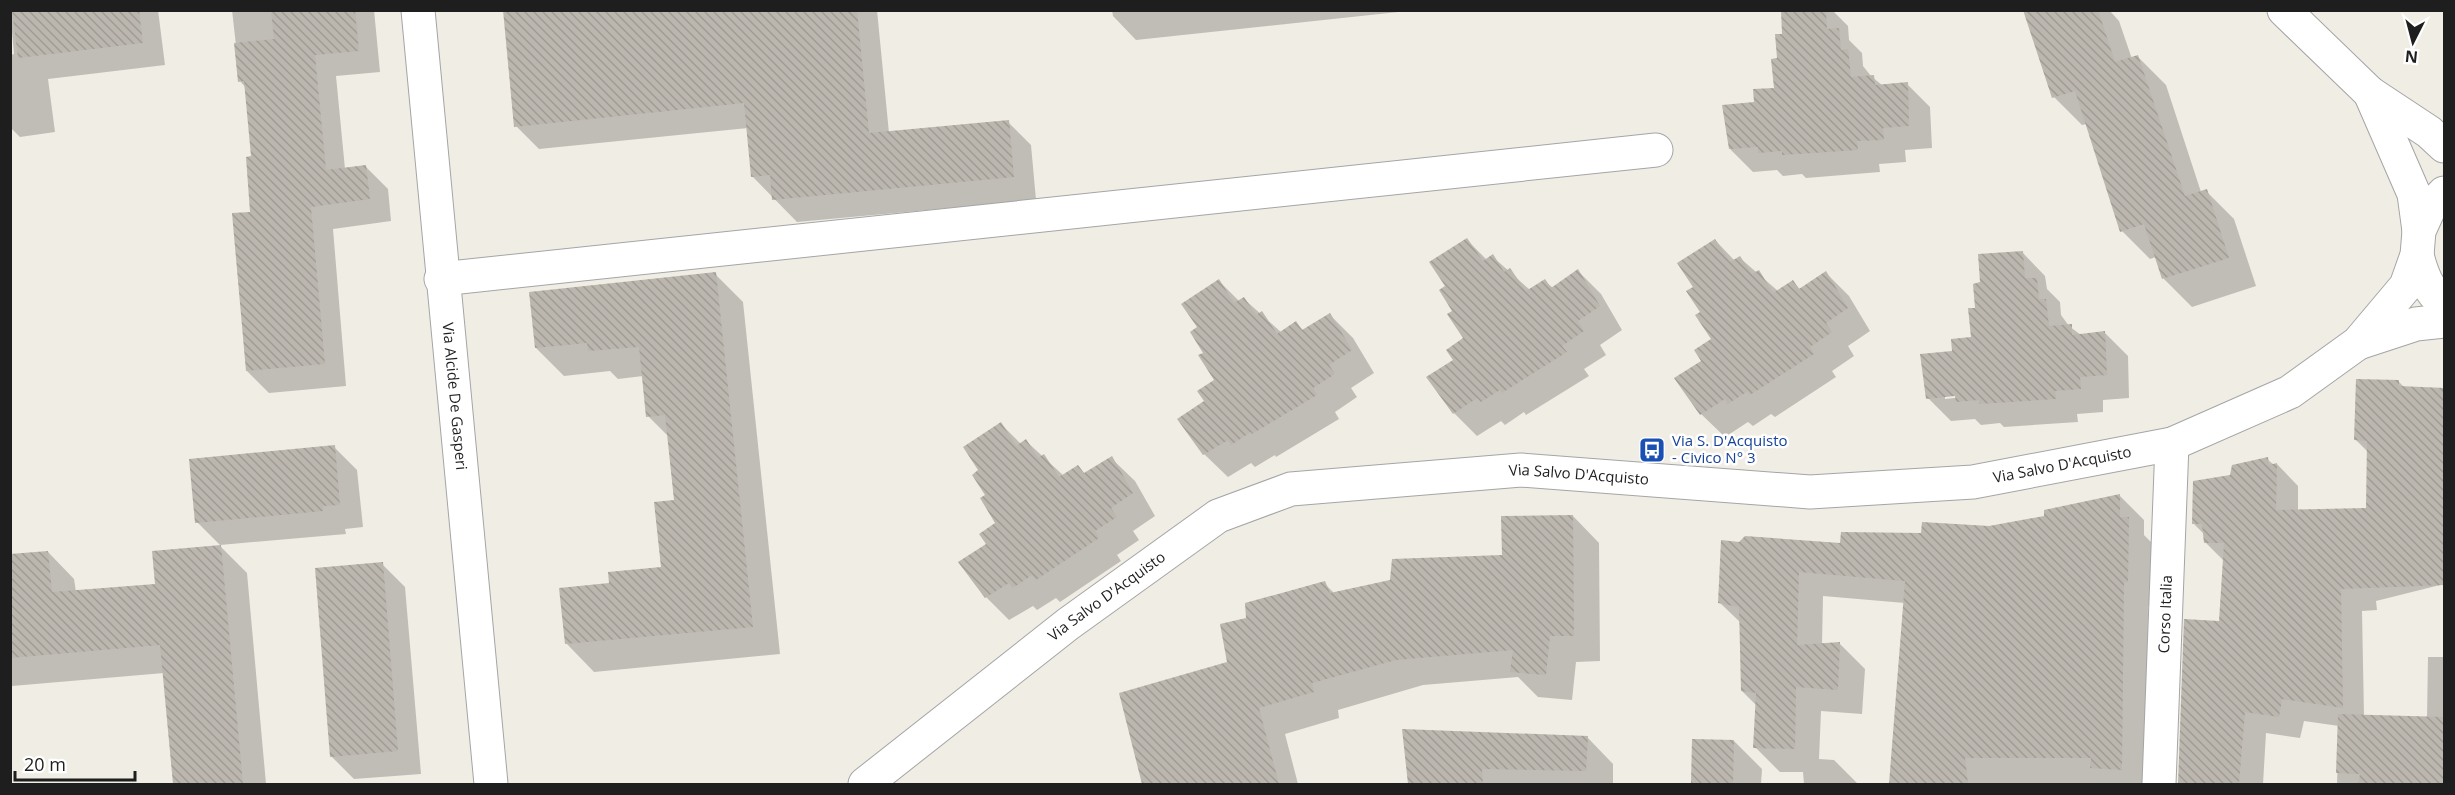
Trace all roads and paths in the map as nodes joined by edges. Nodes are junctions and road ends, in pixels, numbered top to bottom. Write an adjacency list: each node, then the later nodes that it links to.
1 (418, 10): 8 (street, Via Alcide De Gasperi)
2 (2284, 10): 3 (street)
3 (2370, 93): 4 (street); 7 (street)
4 (2445, 146)
5 (1656, 150): 8 (street)
6 (2445, 193): 7 (street)
7 (2418, 243): 9 (street); 11 (street)
8 (441, 279): 13 (street, Via Alcide De Gasperi)
9 (2445, 303)
10 (2445, 321): 11 (street)
11 (2358, 343): 12 (street, Via Salvo D'Acquisto)
12 (2172, 444): 14 (street, Via Salvo D'Acquisto); 15 (street, Corso Italia)
13 (491, 784)
14 (865, 784)
15 (2159, 784)

